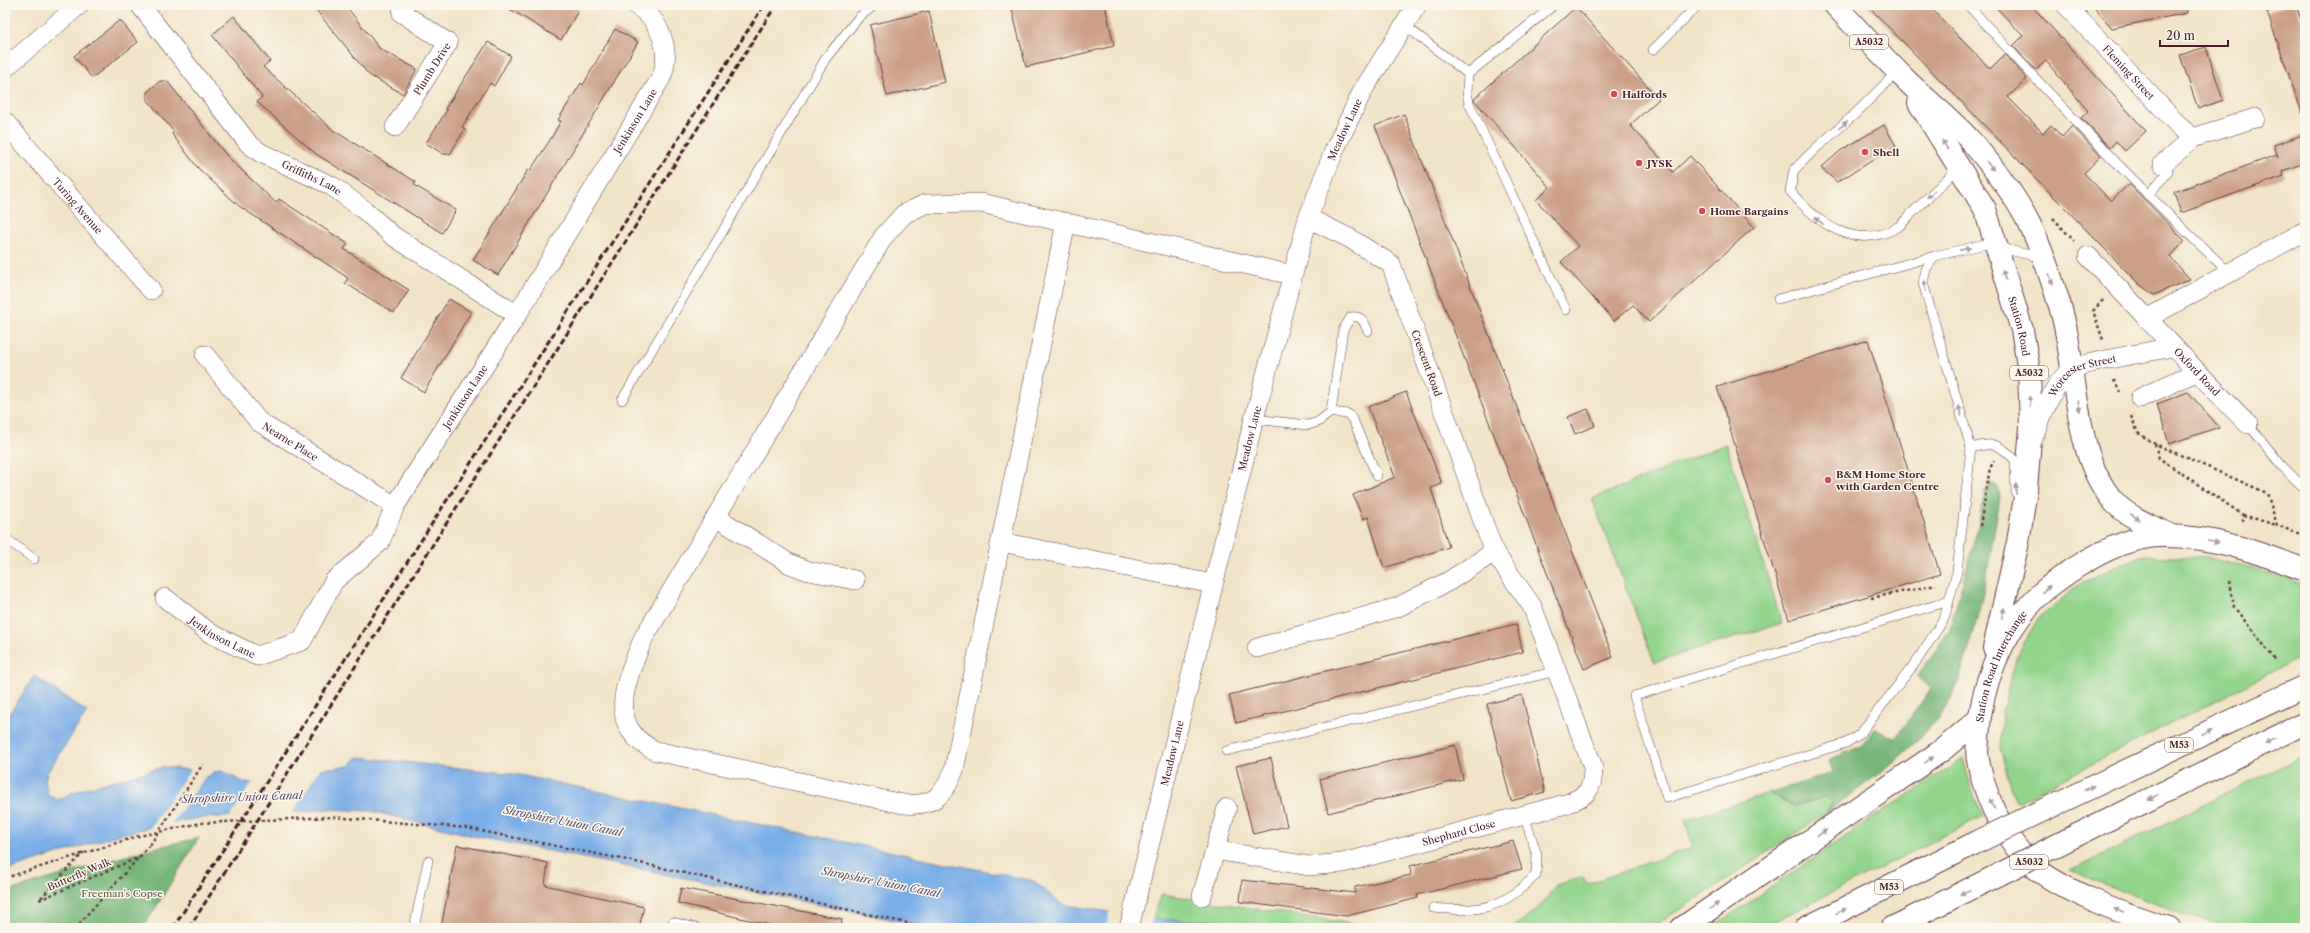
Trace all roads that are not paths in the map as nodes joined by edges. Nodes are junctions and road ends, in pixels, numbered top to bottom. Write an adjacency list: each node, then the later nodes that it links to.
1 (79, 5): 14 (street)
2 (140, 5): 36 (street, Griffiths Lane)
3 (875, 5): 44 (lane)
4 (1417, 5): 12 (street, Meadow Lane)
5 (1554, 5): 15 (lane)
6 (1698, 5): 13 (lane)
7 (1835, 5): 16 (main road, Station Road / A5032)
8 (1968, 5): 23 (lane)
9 (2066, 5): 20 (street, Fleming Street)
10 (638, 6): 36 (street, Jenkinson Lane)
11 (400, 8): 19 (street, Plumb Drive)
12 (1403, 24): 15 (lane); 24 (street, Meadow Lane)
13 (1653, 50)
14 (5, 68)
15 (1468, 74): 35 (lane)
16 (1901, 75): 22 (main road, Station Road / A5032, one-way to 16); 22 (lane, one-way to 16); 30 (main road, Station Road / A5032, one-way to 30)
17 (2255, 118): 20 (street)
18 (5, 122): 33 (street, Turing Avenue)
19 (395, 127)
20 (2193, 138): 21 (street)
21 (2163, 164): 23 (lane)
22 (1959, 167): 27 (main road, Station Road / A5032)
23 (2148, 195): 31 (lane)
24 (1308, 218): 32 (street, Meadow Lane); 58 (street, Crescent Road)
25 (1066, 222): 32 (street); 53 (street); 56 (street)
26 (2305, 231): 31 (street)
27 (1994, 242): 28 (lane, one-way to 27); 30 (lane); 49 (main road, Station Road / A5032, one-way to 27)
28 (1935, 256): 34 (lane); 48 (lane, one-way to 28)
29 (2088, 256): 37 (street)
30 (2044, 258): 41 (main road, Station Road / A5032, one-way to 41)
31 (2230, 273): 37 (street)
32 (1292, 275): 46 (street, Meadow Lane)
33 (151, 290)
34 (1778, 299)
35 (1566, 310)
36 (517, 315): 52 (street, Jenkinson Lane)
37 (2148, 318): 39 (street, Oxford Road)
38 (1368, 331): 45 (lane)
39 (2173, 347): 41 (street, Worcester Street); 42 (street, Oxford Road)
40 (205, 355): 52 (street, Nearne Place)
41 (2073, 368): 49 (street, Worcester Street); 54 (main road, Station Road / A5032, one-way to 54)
42 (2196, 372): 43 (street); 47 (street, Oxford Road)
43 (2132, 399)
44 (622, 400)
45 (1331, 412): 46 (lane); 50 (lane)
46 (1254, 419): 64 (street, Meadow Lane)
47 (2248, 424): 51 (lane)
48 (1971, 448): 57 (lane, one-way to 48); 66 (lane)
49 (2029, 449): 57 (main road, Station Road / A5032)
50 (1376, 476)
51 (2305, 489)
52 (395, 506): 65 (street, Jenkinson Lane)
53 (716, 517): 56 (street); 63 (street)
54 (2174, 536): 61 (main road, Station Road Interchange / A5032, one-way to 61); 70 (main road, Station Road Interchange / A5032, one-way to 54)
55 (5, 538): 60 (lane)
56 (1001, 542): 64 (street)
57 (2018, 542): 70 (main road, Station Road / A5032, one-way to 57)
58 (1494, 552): 67 (street); 68 (street, Crescent Road)
59 (2305, 557): 61 (main road, A5032)
60 (34, 559)
61 (2276, 559): 62 (main road, Station Road Interchange / A5032)
62 (2305, 570)
63 (855, 580)
64 (1213, 584): 83 (street, Meadow Lane)
65 (164, 598)
66 (1948, 602): 66 (lane)
67 (1257, 648)
68 (1560, 679): 73 (lane); 75 (street, Shephard Close)
69 (2305, 686): 85 (main road, M53, one-way to 69, bridge)
70 (1984, 692): 71 (main road, Station Road Interchange / A5032)
71 (1979, 719): 84 (main road, one-way to 71); 87 (main road, Station Road Interchange / A5032, one-way to 71)
72 (2305, 723): 86 (main road, one-way to 86, bridge)
73 (1226, 751)
74 (1227, 808): 76 (street)
75 (1524, 815): 76 (street, Shephard Close); 79 (lane)
76 (1215, 850): 78 (street)
77 (428, 861): 80 (lane)
78 (1202, 896)
79 (1433, 908)
80 (414, 928)
81 (672, 928): 82 (lane)
82 (697, 928)
83 (1129, 928)
84 (1682, 928)
85 (1806, 928)
86 (1892, 928)
87 (2169, 928)

